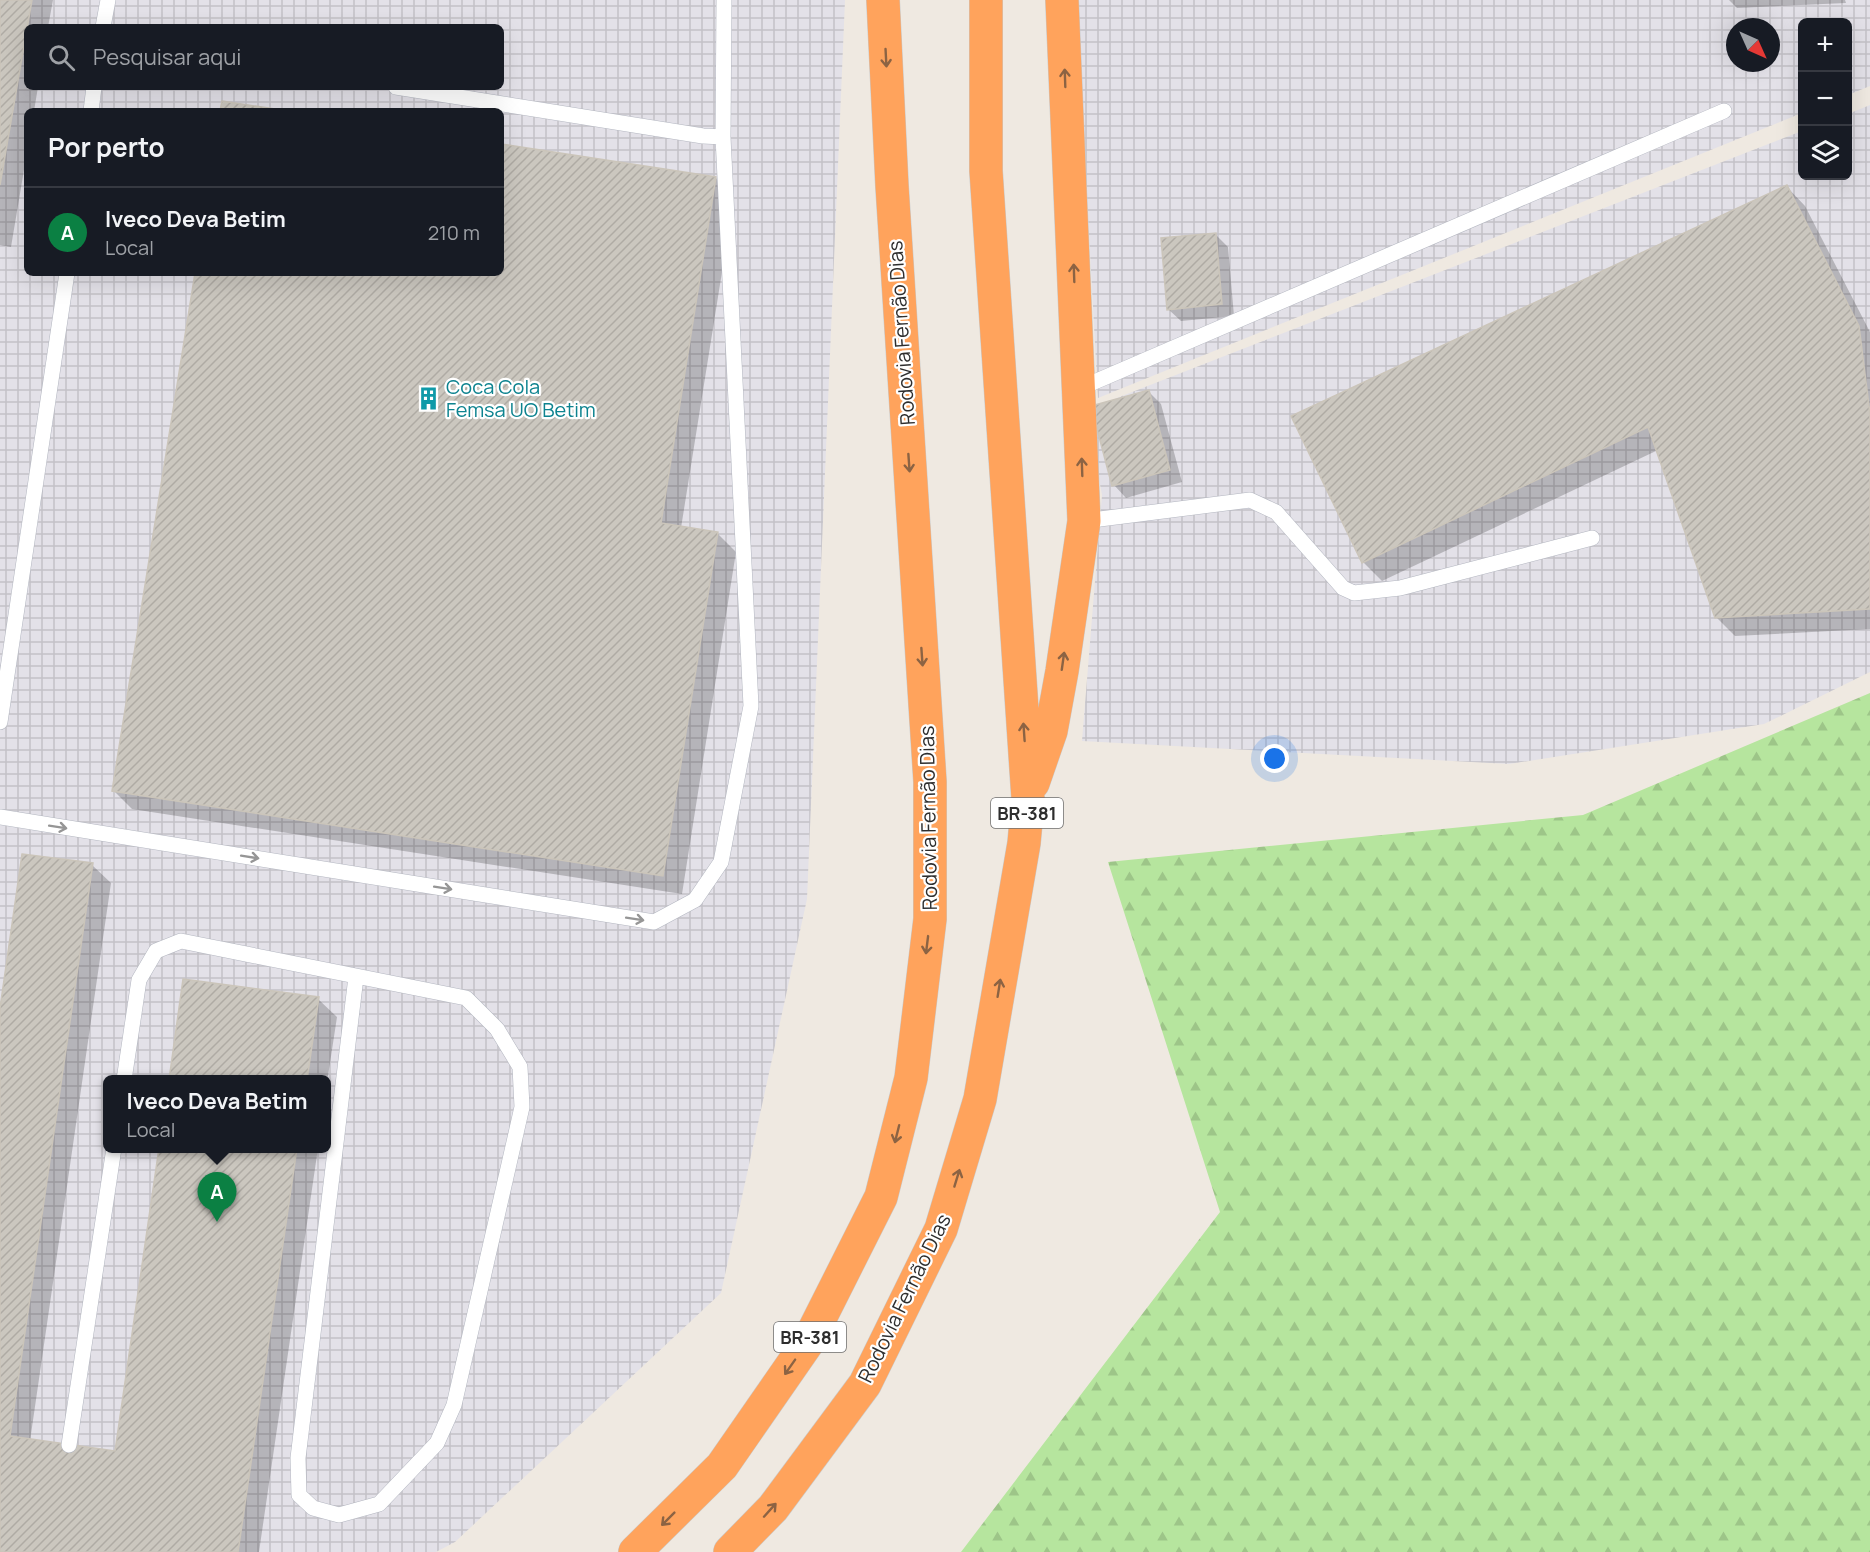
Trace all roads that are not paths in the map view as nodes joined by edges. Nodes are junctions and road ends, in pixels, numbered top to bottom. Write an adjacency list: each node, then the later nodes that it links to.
1 (108, 0): 6 (lane)
2 (724, 0): 11 (lane)
3 (883, 0): 23 (highway, Rodovia Fernão Dias / BR-381, one-way to 23)
4 (986, 0): 17 (highway, Rodovia Fernão Dias / BR-381, one-way to 4)
5 (1062, 0): 13 (highway, one-way to 5)
6 (104, 24)
7 (94, 90): 9 (lane)
8 (415, 90): 11 (lane)
9 (91, 108)
10 (1724, 111): 13 (lane)
11 (723, 137): 18 (lane, one-way to 11)
12 (67, 276): 16 (lane)
13 (1078, 389): 14 (highway, one-way to 13)
14 (1084, 521): 15 (lane); 17 (highway, one-way to 14)
15 (1593, 538)
16 (0, 722)
17 (1028, 799): 24 (highway, Rodovia Fernão Dias / BR-381, one-way to 17)
18 (0, 817)
19 (356, 977): 19 (lane); 20 (lane)
20 (125, 1075)
21 (113, 1153): 22 (lane)
22 (69, 1445)
23 (635, 1552)
24 (730, 1552)

